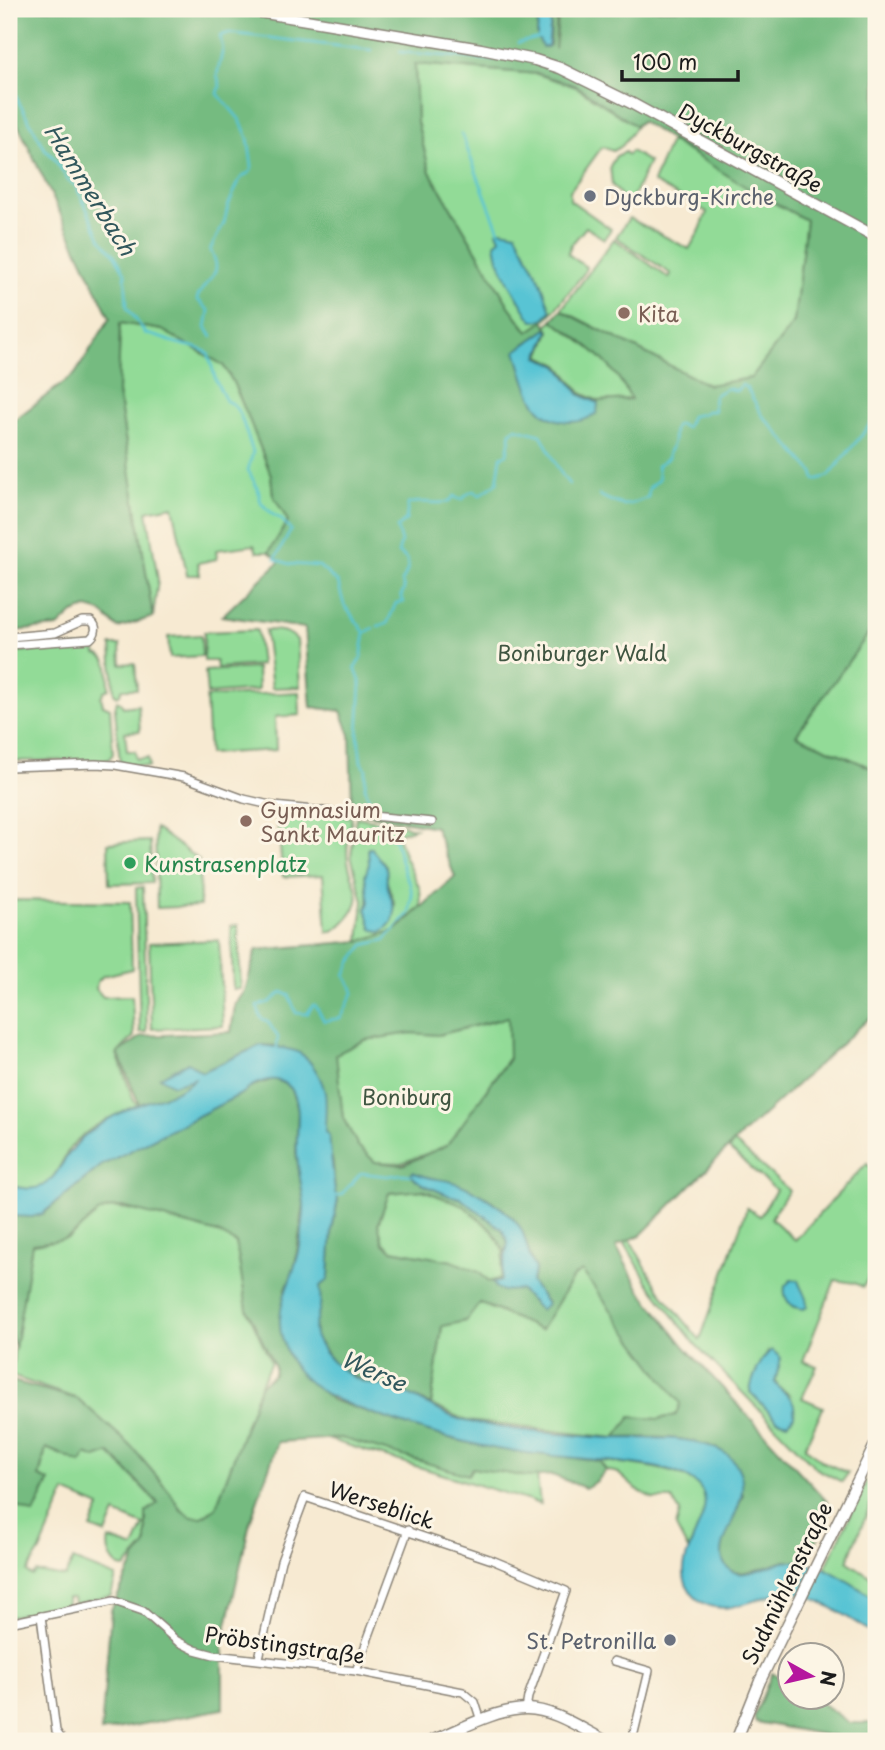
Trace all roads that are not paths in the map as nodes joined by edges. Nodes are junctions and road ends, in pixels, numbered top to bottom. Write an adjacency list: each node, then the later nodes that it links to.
1 (240, 9): 2 (street, Dyckburgstraße)
2 (876, 237)
3 (9, 637): 4 (street)
4 (9, 645)
5 (9, 767): 6 (street)
6 (432, 822)
7 (876, 1443): 20 (street, Sudmühlenstraße)
8 (408, 1531): 11 (street, Werseblick); 13 (street); 14 (street, Werseblick)
9 (40, 1616): 10 (street, Pröbstingstraße); 11 (street, Pröbstingstraße); 16 (street)
10 (9, 1623)
11 (259, 1658): 13 (street, Pröbstingstraße)
12 (614, 1661): 19 (street)
13 (356, 1671): 15 (street, Pröbstingstraße)
14 (526, 1709): 15 (street); 18 (street)
15 (481, 1721): 17 (street)
16 (62, 1740)
17 (431, 1741)
18 (606, 1741)
19 (632, 1741)
20 (736, 1741)

